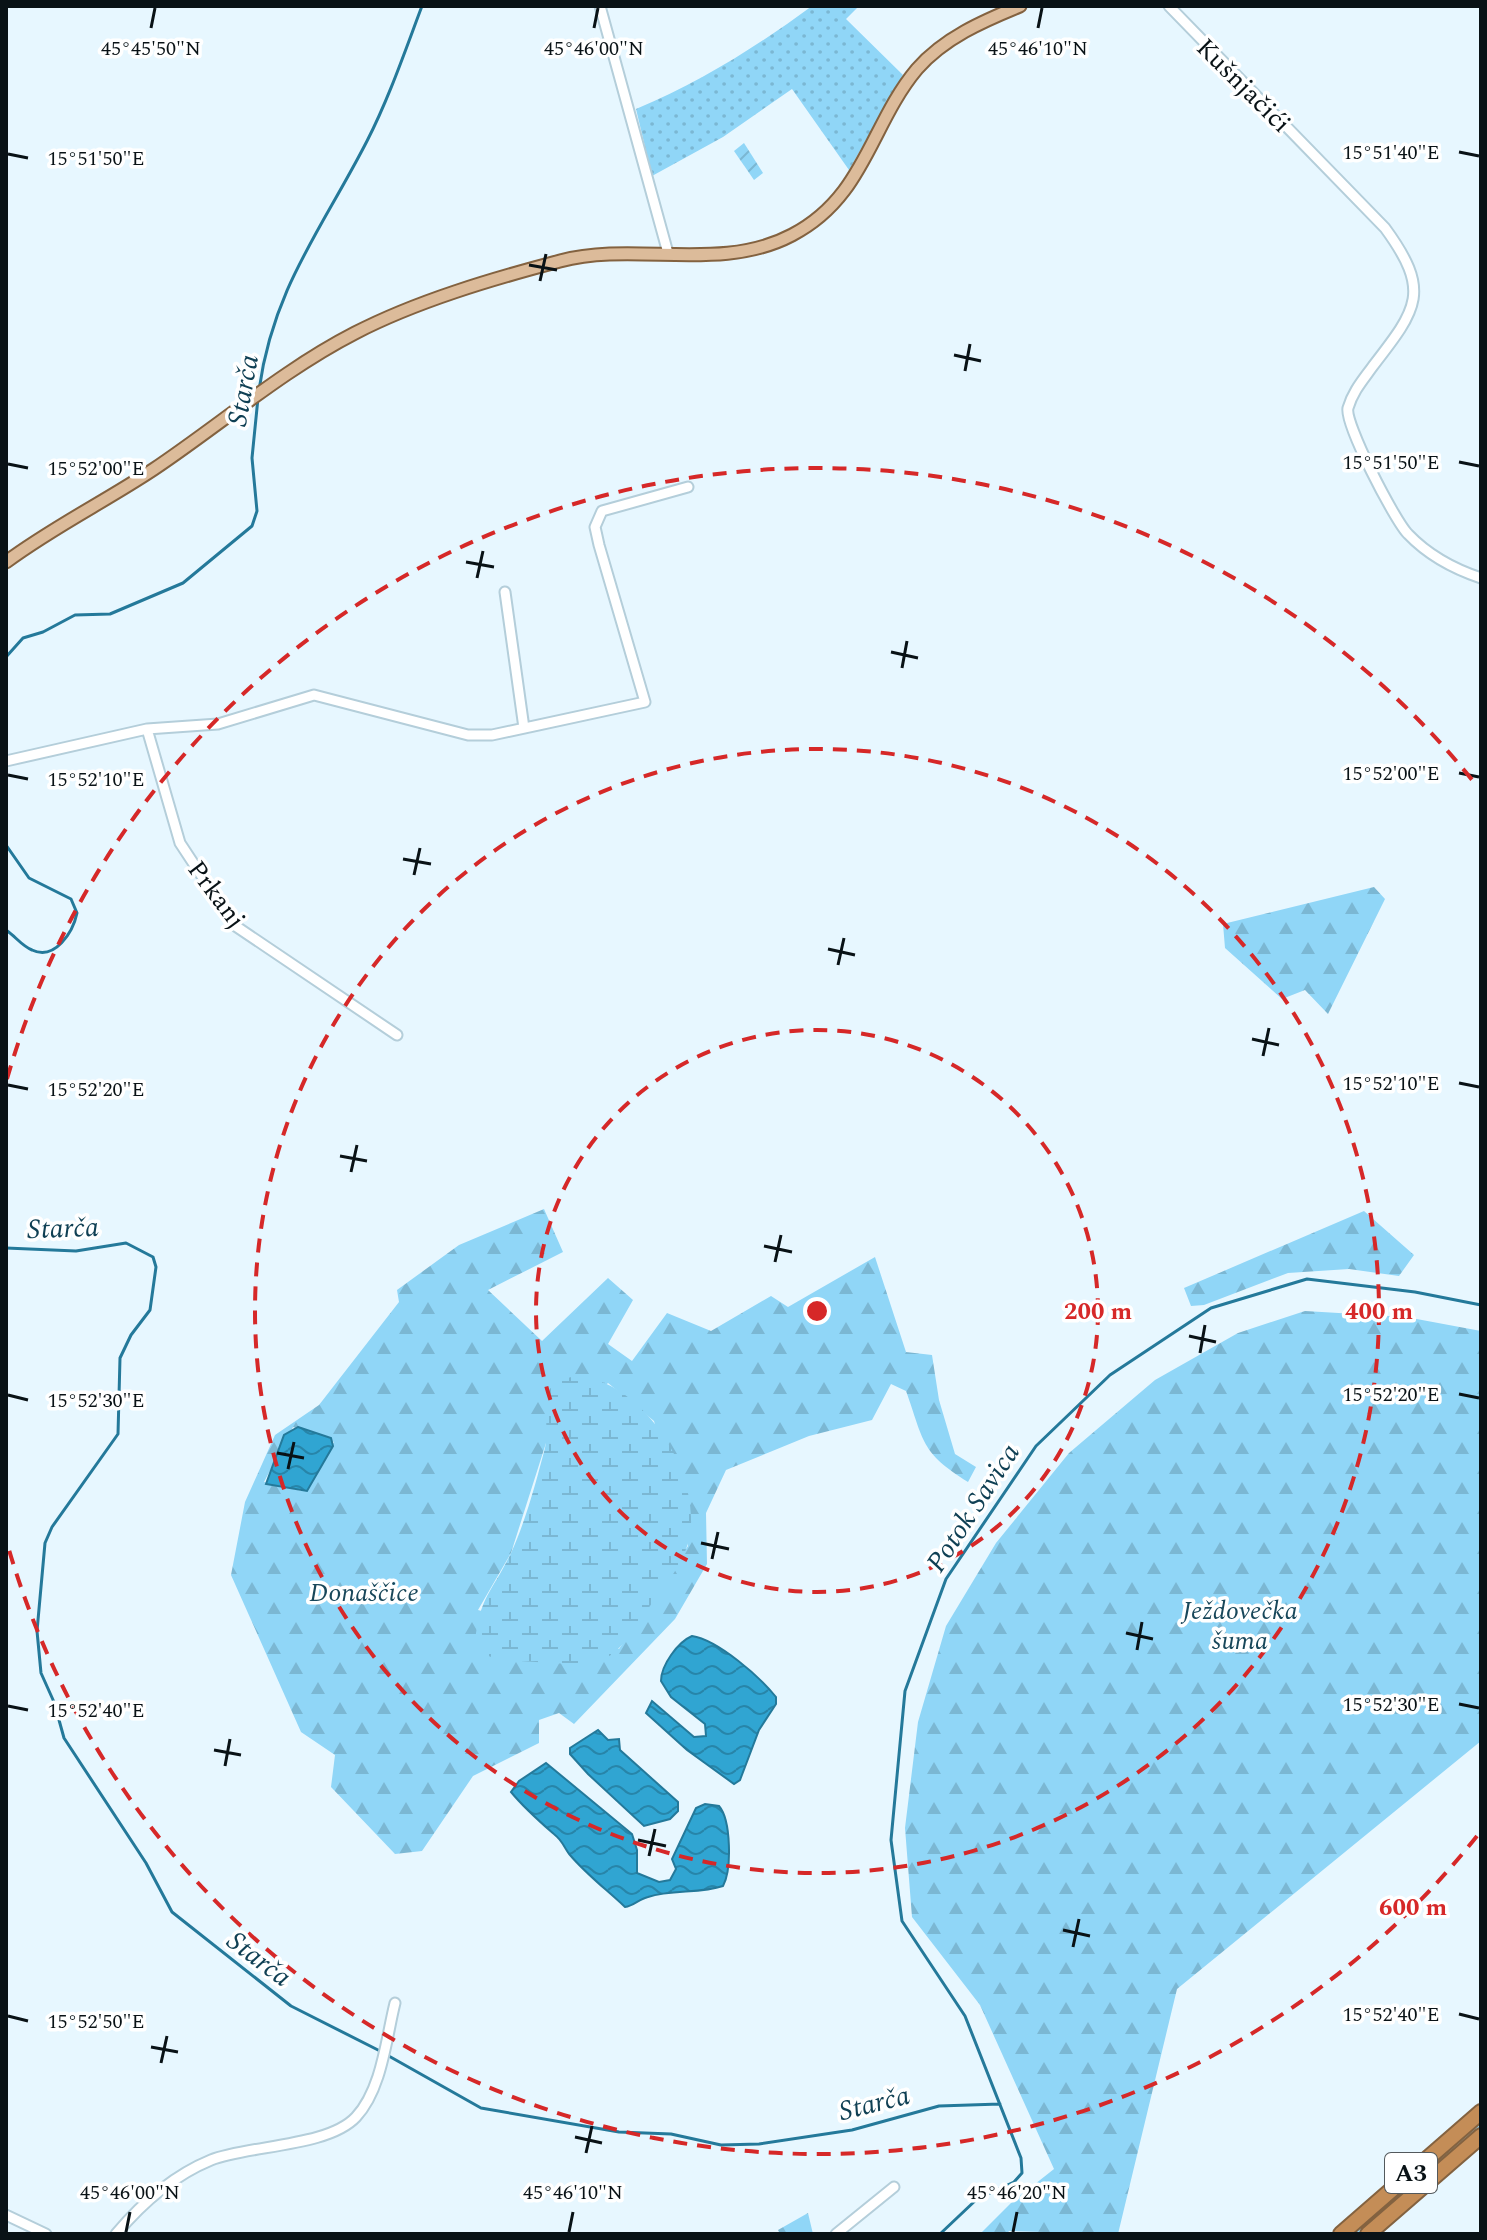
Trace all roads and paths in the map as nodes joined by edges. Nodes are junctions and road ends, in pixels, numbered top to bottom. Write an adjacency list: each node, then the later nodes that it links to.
1 (600, 6): 4 (street)
2 (1020, 6): 4 (main road)
3 (1169, 6): 7 (street, Kušnjačići)
4 (668, 253): 6 (main road)
5 (688, 487): 9 (street)
6 (6, 562)
7 (1481, 578)
8 (505, 592): 9 (street)
9 (524, 728): 10 (street)
10 (147, 729): 11 (street); 12 (street, Prkanj)
11 (6, 761)
12 (397, 1035)
13 (395, 2003): 19 (street)
14 (1481, 2112): 21 (highway, A3)
15 (1481, 2136): 22 (highway, A3)
16 (894, 2187): 20 (street)
17 (6, 2215): 18 (street)
18 (46, 2234)
19 (116, 2234)
20 (836, 2234)
21 (1341, 2234)
22 (1368, 2234)

